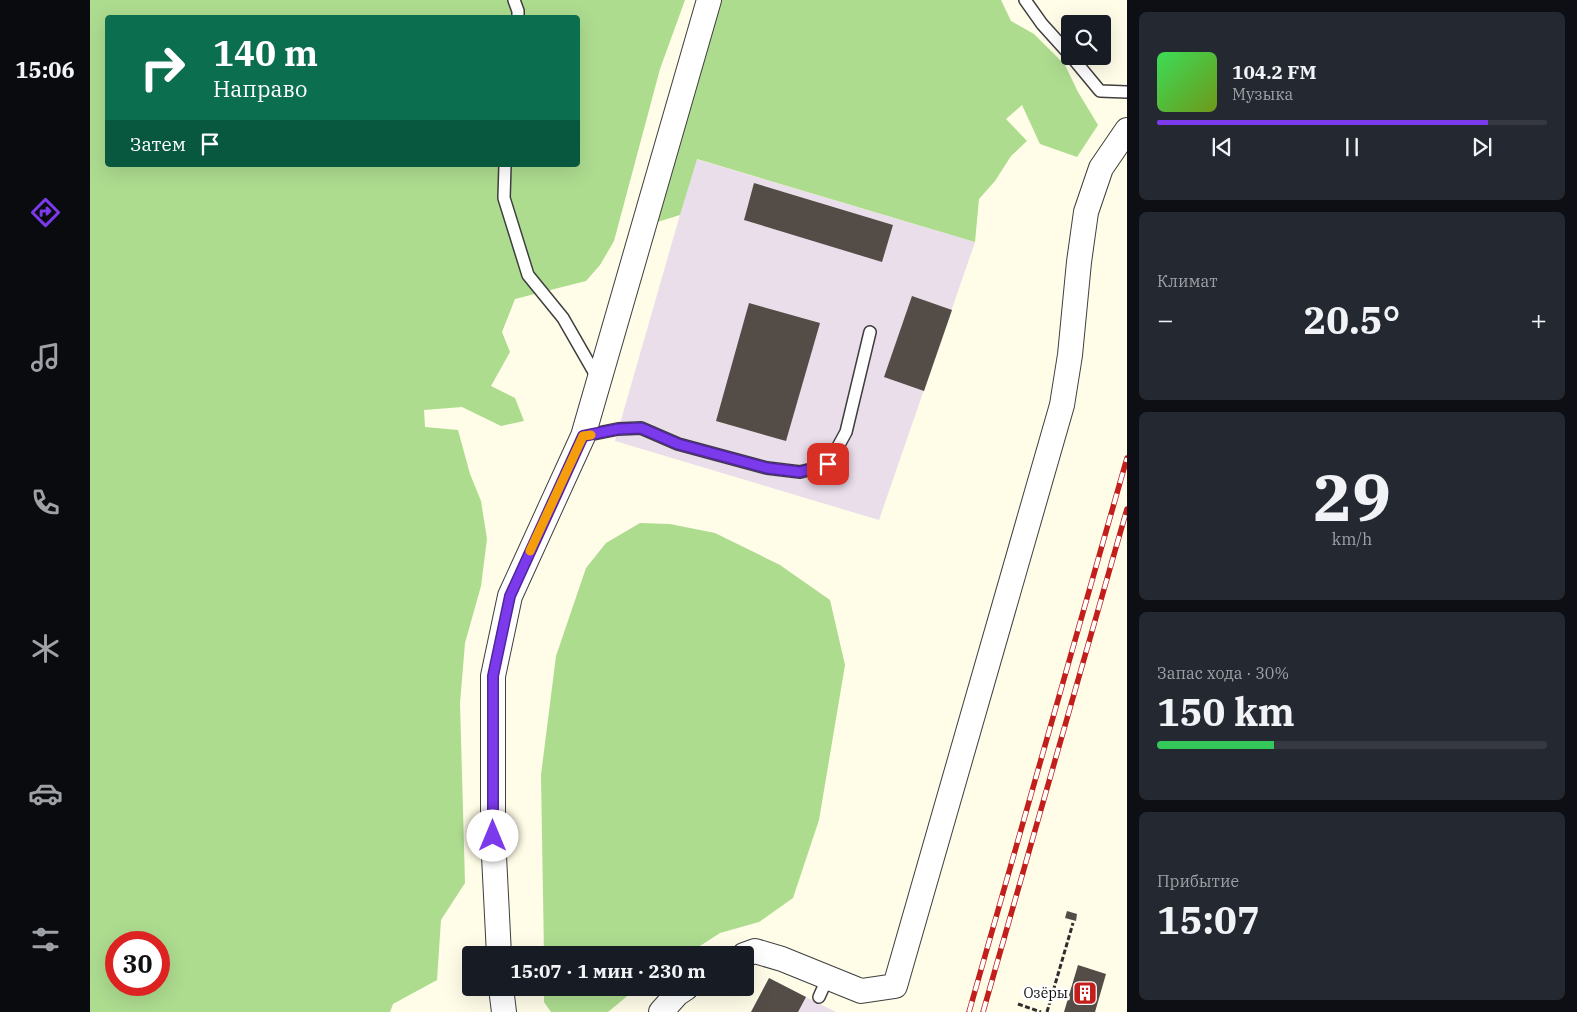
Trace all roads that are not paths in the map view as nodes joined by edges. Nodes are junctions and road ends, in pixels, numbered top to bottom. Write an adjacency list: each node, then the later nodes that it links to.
1 (514, 0): 4 (lane)
2 (709, 0): 11 (street)
3 (1026, 0): 5 (lane)
4 (518, 15)
5 (1061, 46)
6 (1078, 65): 7 (lane)
7 (1127, 92)
8 (1127, 130): 14 (street)
9 (505, 167): 11 (lane)
10 (870, 332): 12 (lane)
11 (599, 380): 12 (street)
12 (583, 436): 13 (street)
13 (499, 946)
14 (754, 951)
15 (502, 996): 17 (street)
16 (675, 996): 18 (street)
17 (504, 1012)
18 (661, 1012)

